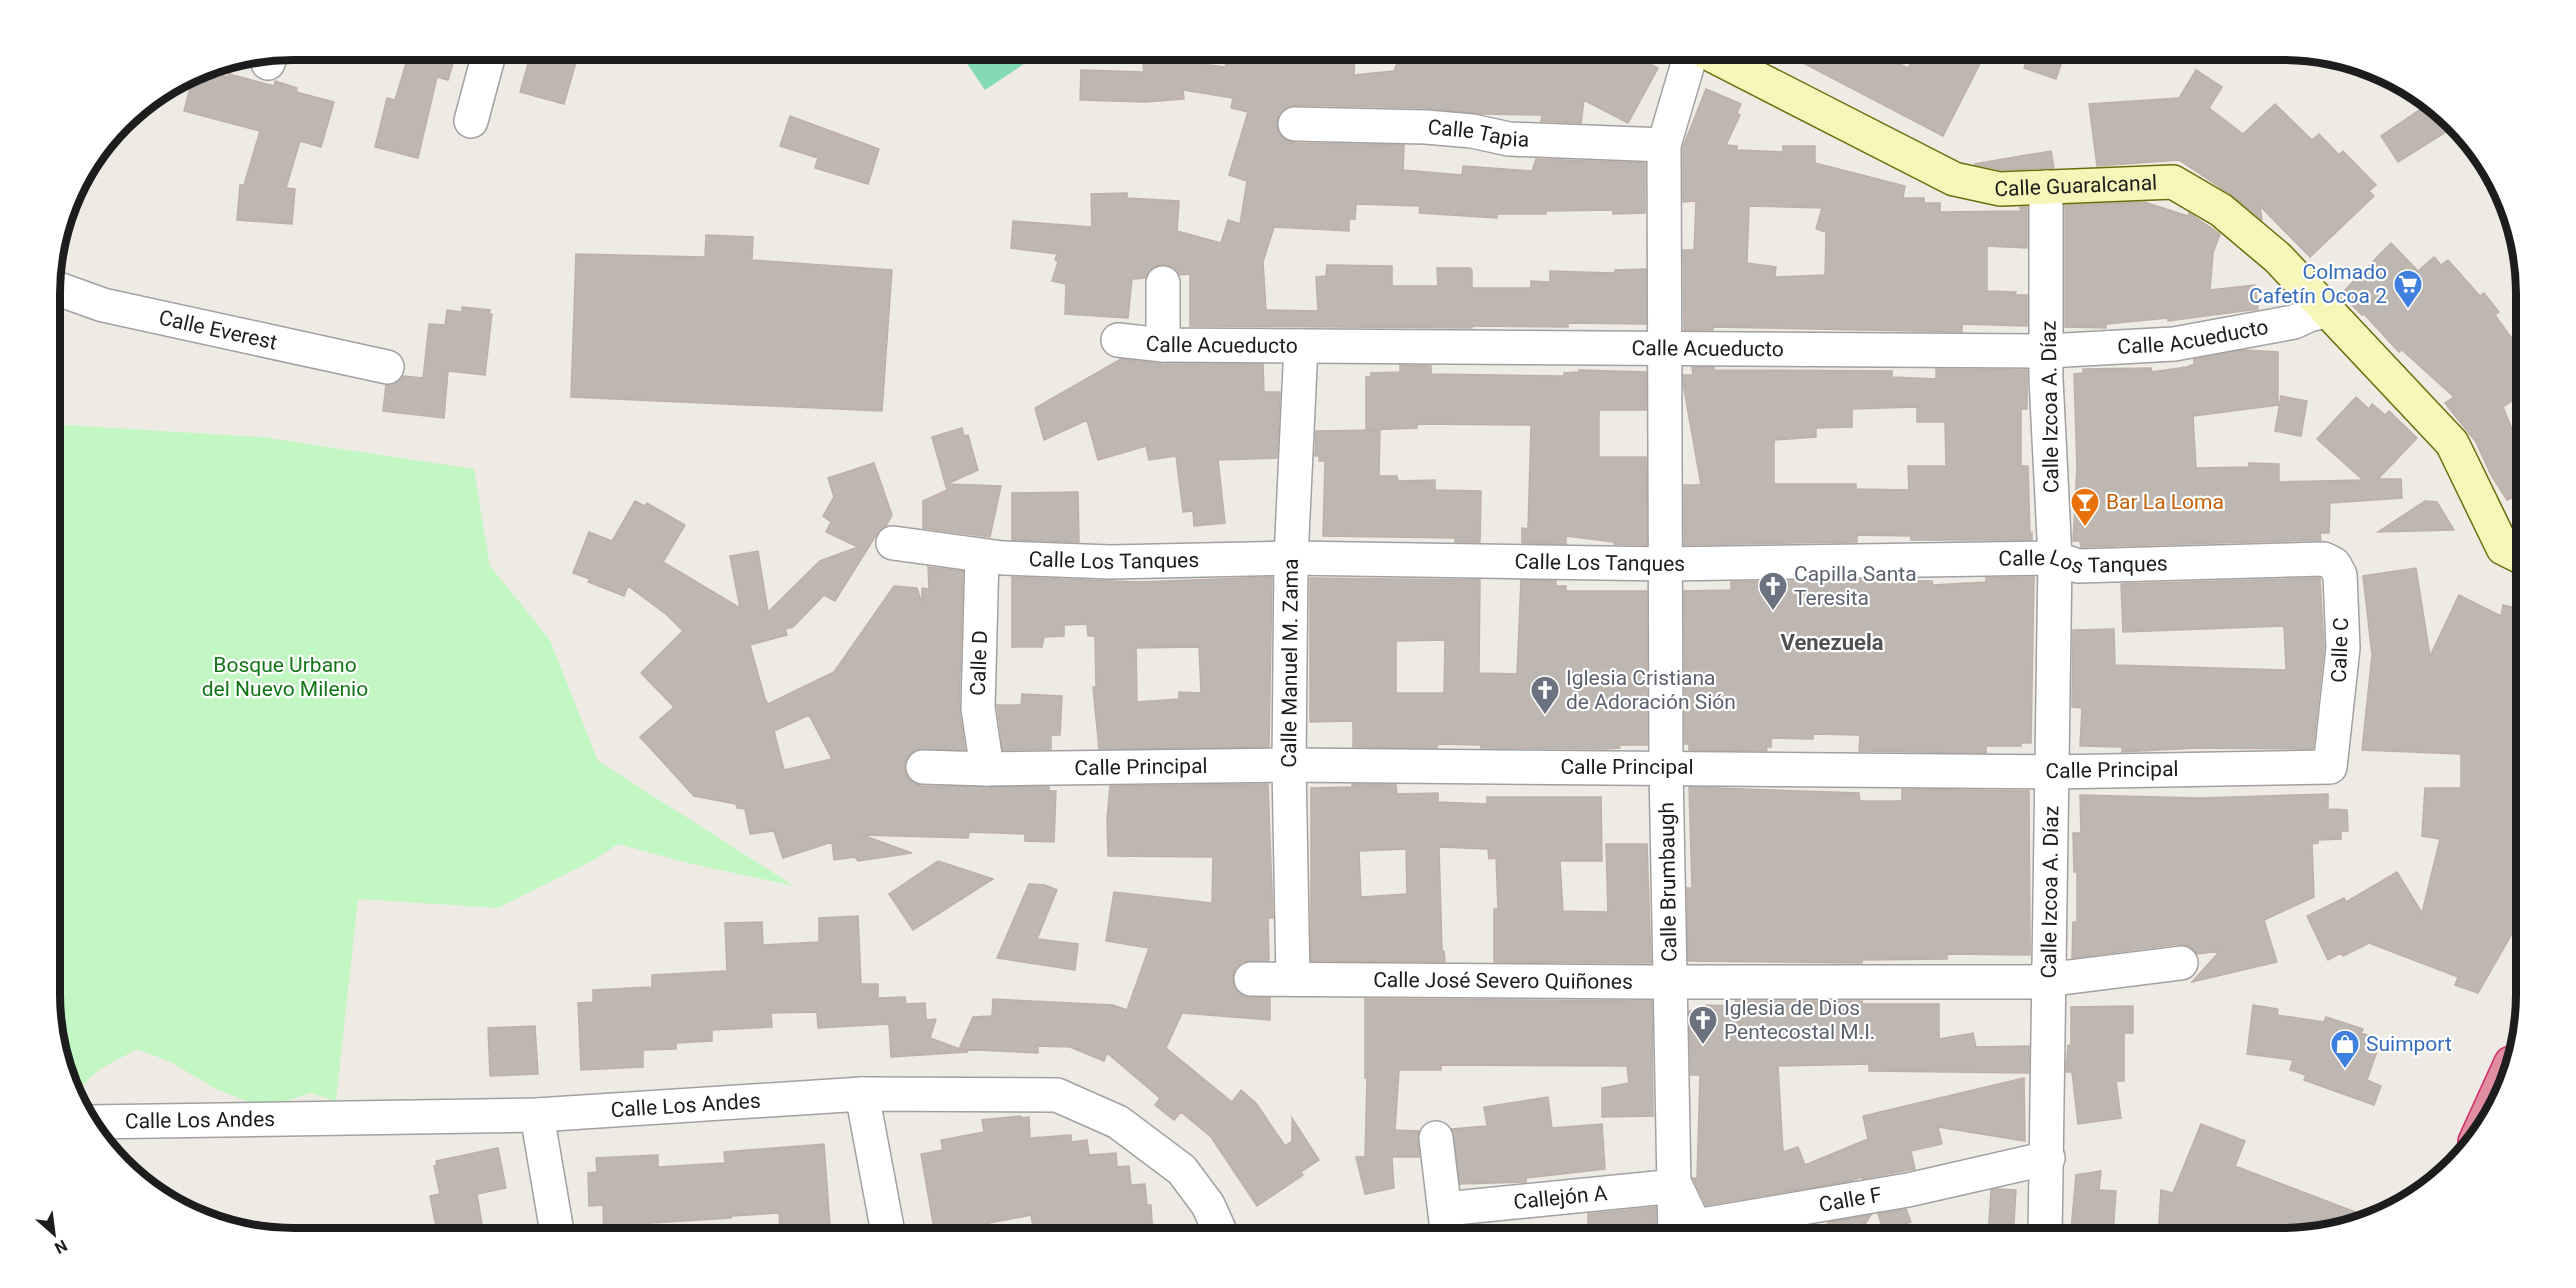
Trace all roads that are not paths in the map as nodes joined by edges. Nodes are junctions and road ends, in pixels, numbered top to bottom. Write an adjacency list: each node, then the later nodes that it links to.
1 (487, 60): 4 (street)
2 (1689, 60): 6 (street, Calle Brumbaugh)
3 (1721, 60): 7 (street, Calle Guaralcanal)
4 (471, 121)
5 (1295, 124): 6 (street, Calle Tapia)
6 (1664, 145): 14 (street, Calle Brumbaugh)
7 (2046, 187): 10 (street, Calle Guaralcanal); 15 (street, Calle Izcoa A. Díaz)
8 (1163, 283): 12 (street)
9 (60, 290): 16 (street, Calle Everest)
10 (2329, 310): 15 (street, Calle Acueducto); 18 (street, Calle Guaralcanal)
11 (1118, 340): 12 (street, Calle Acueducto)
12 (1163, 345): 13 (street, Calle Acueducto)
13 (1302, 346): 14 (street, Calle Acueducto); 20 (street, Calle Manuel M. Zama)
14 (1666, 347): 15 (street, Calle Acueducto); 23 (street, Calle Brumbaugh)
15 (2047, 351): 21 (street, Calle Izcoa A. Díaz)
16 (387, 367)
17 (893, 543): 19 (street, Calle Los Tanques)
18 (2516, 554)
19 (982, 556): 20 (street, Calle Los Tanques); 28 (street, Calle D)
20 (1291, 558): 23 (street, Calle Los Tanques); 24 (street, Calle Manuel M. Zama)
21 (2055, 558): 22 (street, Calle Los Tanques); 23 (street, Calle Los Tanques); 29 (street, Calle Izcoa A. Díaz)
22 (2304, 559): 27 (street, Calle C)
23 (1667, 564): 26 (street, Calle Brumbaugh)
24 (1289, 765): 26 (street, Calle Principal); 28 (street, Calle Principal); 32 (street, Calle Manuel M. Zama)
25 (923, 767): 28 (street, Calle Principal)
26 (1666, 767): 29 (street, Calle Principal); 34 (street, Calle Brumbaugh)
27 (2330, 767): 29 (street, Calle Principal)
28 (987, 769)
29 (2051, 772): 33 (street, Calle Izcoa A. Díaz)
30 (2181, 963): 33 (street, Calle José Severo Quiñones)
31 (1251, 979): 32 (street, Calle José Severo Quiñones)
32 (1293, 979): 34 (street, Calle José Severo Quiñones)
33 (2051, 980): 34 (street, Calle José Severo Quiñones); 39 (street, Calle Izcoa A. Díaz)
34 (1669, 982): 40 (street, Calle Brumbaugh)
35 (862, 1094): 36 (street, Calle Los Andes); 43 (street); 44 (street, Calle Los Andes)
36 (537, 1115): 37 (street, Calle Los Andes); 42 (street)
37 (98, 1122)
38 (1436, 1138): 41 (street, Callejón A)
39 (2048, 1158): 40 (street, Calle F); 46 (street, Calle Izcoa A. Díaz)
40 (1676, 1186): 41 (street, Callejón A); 45 (street, Calle Brumbaugh)
41 (1446, 1224)
42 (556, 1228)
43 (887, 1228)
44 (1218, 1228)
45 (1675, 1228)
46 (2044, 1228)

